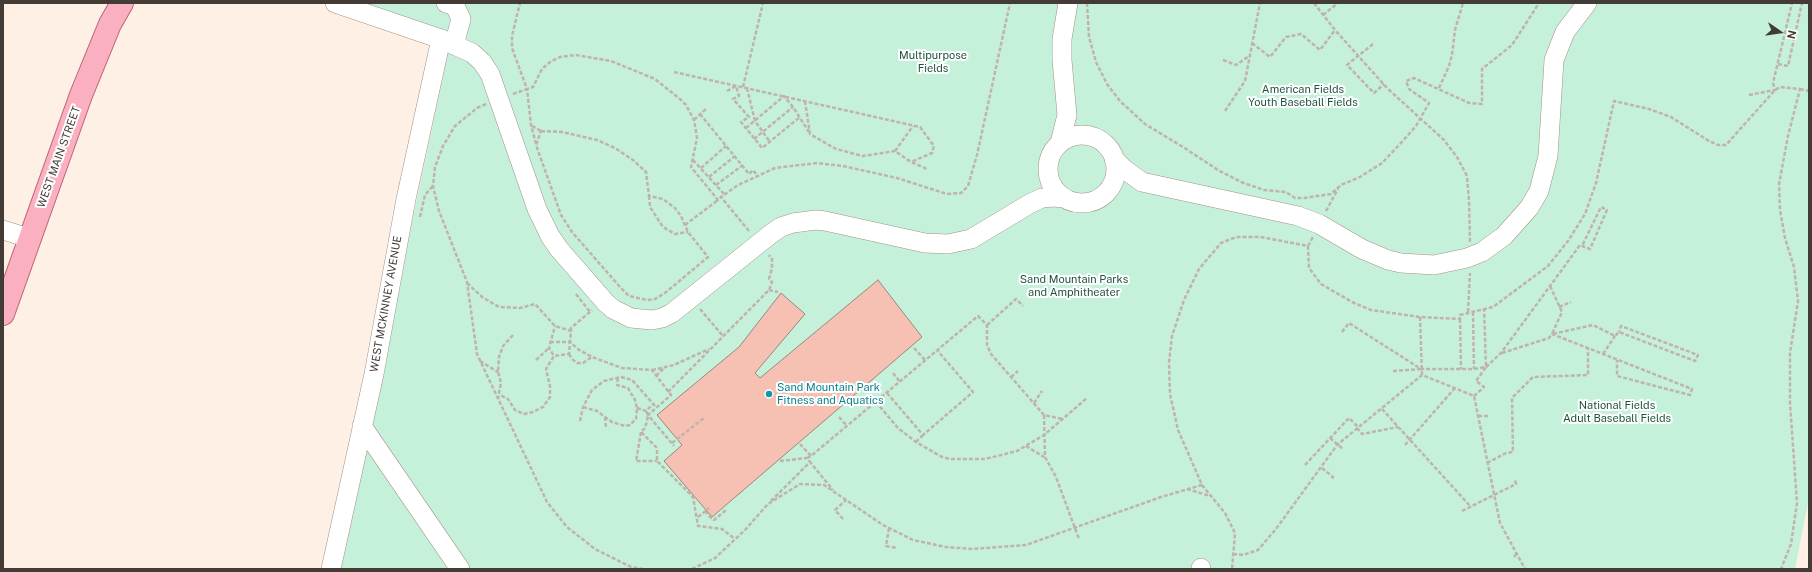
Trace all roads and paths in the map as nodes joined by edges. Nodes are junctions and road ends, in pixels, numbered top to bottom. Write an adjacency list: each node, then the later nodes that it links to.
1 (122, 3): 85 (main road, WEST MAIN STREET)
2 (335, 3): 19 (street)
3 (446, 3): 19 (street, WEST MCKINNEY AVENUE)
4 (520, 3): 32 (path)
5 (762, 3): 29 (path)
6 (1010, 3): 71 (path)
7 (1068, 3): 43 (street)
8 (1087, 3): 47 (path)
9 (1260, 3): 20 (path)
10 (1314, 3): 17 (path)
11 (1338, 3): 17 (path)
12 (1463, 3): 31 (path)
13 (1539, 3): 31 (path)
14 (1587, 3): 88 (street)
15 (1792, 3): 25 (path)
16 (1802, 3): 25 (path)
17 (1323, 15): 18 (path)
18 (1335, 30): 20 (path); 22 (path)
19 (448, 42): 39 (street); 168 (street, WEST MCKINNEY AVENUE)
20 (1252, 43): 23 (path)
21 (1373, 44): 22 (path)
22 (1358, 55): 27 (path); 27 (path)
23 (1250, 56): 24 (path); 44 (path)
24 (1223, 60)
25 (1778, 64): 34 (path)
26 (674, 72): 28 (path)
27 (1384, 84): 47 (path)
28 (736, 86): 29 (path); 35 (path); 52 (path)
29 (743, 87): 30 (path)
30 (747, 88): 38 (path); 49 (path)
31 (1439, 88): 47 (path)
32 (527, 89): 39 (path); 48 (path); 50 (path)
33 (1800, 89): 34 (path); 36 (path); 223 (path)
34 (1775, 90): 37 (path); 97 (path)
35 (727, 91)
36 (1809, 91)
37 (1749, 95)
38 (784, 96): 40 (path); 41 (path); 49 (path)
39 (499, 99): 86 (street); 89 (path)
40 (804, 101): 51 (path); 55 (path)
41 (793, 107): 46 (path); 54 (path)
42 (707, 108): 45 (path)
43 (1067, 108): 56 (street); 59 (street)
44 (1225, 111)
45 (700, 114): 48 (path); 61 (path)
46 (800, 117): 55 (path); 58 (path)
47 (1420, 117): 88 (path)
48 (694, 120): 65 (path)
49 (755, 121): 52 (path); 54 (path)
50 (532, 125): 53 (path); 60 (path)
51 (914, 126): 62 (path); 66 (path)
52 (746, 128): 57 (path)
53 (541, 131): 60 (path); 77 (path)
54 (762, 132): 57 (path); 58 (path)
55 (810, 134): 62 (path)
56 (1088, 135): 59 (street); 64 (street)
57 (754, 139): 58 (path)
58 (770, 142)
59 (1060, 143): 70 (street)
60 (536, 145): 84 (path)
61 (726, 146): 63 (path); 68 (path)
62 (895, 151): 66 (path)
63 (735, 156): 67 (path); 72 (path)
64 (1114, 159): 73 (street); 75 (street)
65 (693, 160): 68 (path); 80 (path)
66 (911, 162): 69 (path)
67 (743, 165): 71 (path); 74 (path)
68 (701, 168): 72 (path)
69 (927, 169)
70 (1048, 173): 79 (street); 81 (street)
71 (757, 175): 76 (path)
72 (709, 177): 74 (path)
73 (1142, 182): 75 (street); 88 (street)
74 (716, 185): 76 (path)
75 (1108, 191): 79 (street)
76 (725, 195): 78 (path)
77 (649, 196): 82 (path); 84 (path)
78 (721, 198): 80 (path); 86 (path)
79 (1064, 198): 81 (street)
80 (718, 200): 82 (path)
81 (1031, 203): 86 (street)
82 (685, 224): 84 (path)
83 (3, 230): 85 (street)
84 (688, 232)
85 (29, 238): 101 (main road, WEST MAIN STREET)
86 (759, 243): 91 (path)
87 (1582, 246): 87 (path); 90 (path)
88 (1470, 257): 99 (path)
89 (467, 282): 105 (path); 123 (path)
90 (1550, 286): 96 (path); 118 (path)
91 (769, 290): 92 (path); 113 (path)
92 (778, 292)
93 (575, 294): 98 (path)
94 (1572, 302): 96 (path)
95 (1023, 306): 104 (path)
96 (1559, 307): 108 (path)
97 (1484, 308): 100 (path); 128 (path)
98 (590, 312)
99 (1468, 312): 100 (path); 103 (path)
100 (1473, 312): 131 (path)
101 (3, 314)
102 (1420, 317): 103 (path); 129 (path); 195 (path)
103 (1460, 319): 130 (path)
104 (987, 325): 117 (path); 140 (path)
105 (556, 326): 111 (path); 112 (path)
106 (1342, 332): 129 (path)
107 (1619, 332): 107 (path); 110 (path)
108 (1552, 334): 110 (path); 116 (path); 118 (path)
109 (513, 335): 135 (path)
110 (1615, 336): 120 (path)
111 (550, 342): 112 (path); 114 (path)
112 (570, 342): 119 (path); 122 (path)
113 (714, 345): 127 (path); 143 (path)
114 (549, 348): 121 (path); 124 (path)
115 (914, 348): 125 (path)
116 (1588, 348): 120 (path); 190 (path)
117 (937, 350): 125 (path); 174 (path)
118 (1501, 353): 128 (path)
119 (569, 354): 121 (path); 122 (path)
120 (1603, 354): 126 (path)
121 (554, 356): 149 (path)
122 (592, 357): 132 (path)
123 (480, 360): 135 (path); 149 (path)
124 (536, 360)
125 (925, 360): 141 (path)
126 (1617, 360): 126 (path)
127 (665, 367): 132 (path); 138 (path)
128 (1486, 367): 131 (path); 148 (path)
129 (1421, 369): 130 (path); 134 (path); 137 (path)
130 (1461, 369): 131 (path)
131 (1474, 369)
132 (652, 370): 138 (path)
133 (1018, 371): 140 (path)
134 (1393, 371)
135 (498, 372): 149 (path)
136 (894, 373): 141 (path)
137 (1422, 375): 142 (path); 157 (path)
138 (656, 376): 145 (path)
139 (618, 377): 153 (path); 154 (path); 156 (path)
140 (1011, 377): 152 (path)
141 (900, 382): 147 (path)
142 (1455, 388): 148 (path); 177 (path)
143 (672, 389): 145 (path); 146 (path)
144 (1042, 391): 152 (path)
145 (668, 392): 155 (path)
146 (675, 392)
147 (887, 393): 151 (path); 174 (path)
148 (1474, 396): 161 (path)
149 (498, 398): 219 (path)
150 (1087, 398): 166 (path)
151 (876, 402): 169 (path); 178 (path)
152 (1034, 403): 160 (path)
153 (653, 404): 155 (path); 158 (path)
154 (583, 407): 163 (path); 167 (path)
155 (656, 407): 159 (path)
156 (637, 408): 158 (path); 163 (path)
157 (1382, 409): 170 (path); 171 (path)
158 (646, 411): 159 (path)
159 (648, 415): 165 (path); 173 (path)
160 (1044, 415): 166 (path); 175 (path)
161 (1478, 416): 162 (path); 190 (path)
162 (1489, 416)
163 (605, 417): 172 (path)
164 (839, 417): 169 (path)
165 (704, 418)
166 (1062, 419): 175 (path)
167 (580, 421)
168 (362, 426): 217 (street, WEST MCKINNEY AVENUE); 218 (street)
169 (847, 426): 184 (path)
170 (1357, 427): 171 (path); 176 (path); 180 (path)
171 (1398, 427): 177 (path)
172 (606, 428)
173 (641, 432): 187 (path); 187 (path)
174 (923, 435): 178 (path)
175 (1044, 435): 182 (path); 185 (path)
176 (1330, 438): 180 (path); 191 (path)
177 (1410, 440): 181 (path); 202 (path)
178 (916, 442): 182 (path)
179 (800, 444): 184 (path)
180 (1337, 445): 183 (path); 192 (path)
181 (1406, 445)
182 (1026, 446): 185 (path)
183 (1343, 449)
184 (811, 456): 186 (path)
185 (1045, 457): 210 (path)
186 (807, 458): 188 (path); 189 (path)
187 (657, 461): 207 (path)
188 (780, 461)
189 (810, 462): 197 (path); 201 (path)
190 (1487, 463): 199 (path)
191 (1305, 465)
192 (1322, 468): 193 (path); 215 (path)
193 (1331, 480)
194 (1515, 480): 199 (path)
195 (1202, 485): 196 (path); 198 (path)
196 (1186, 489): 198 (path); 210 (path)
197 (835, 493): 200 (path); 201 (path)
198 (1210, 496): 215 (path)
199 (1494, 496): 202 (path); 214 (path)
200 (846, 500): 208 (path); 209 (path)
201 (768, 504): 211 (path)
202 (1471, 507): 206 (path)
203 (709, 508): 205 (path)
204 (726, 510): 205 (path)
205 (705, 511): 207 (path)
206 (1462, 511)
207 (698, 517): 211 (path)
208 (843, 519)
209 (889, 528): 210 (path); 213 (path)
210 (1074, 528): 212 (path)
211 (735, 539): 220 (path)
212 (1079, 539)
213 (897, 548)
214 (1517, 553): 216 (path); 222 (path)
215 (1233, 554): 221 (path)
216 (1514, 557)
217 (331, 569)
218 (460, 569)
219 (643, 569)
220 (692, 569)
221 (1232, 569)
222 (1525, 569)
223 (1782, 569)

